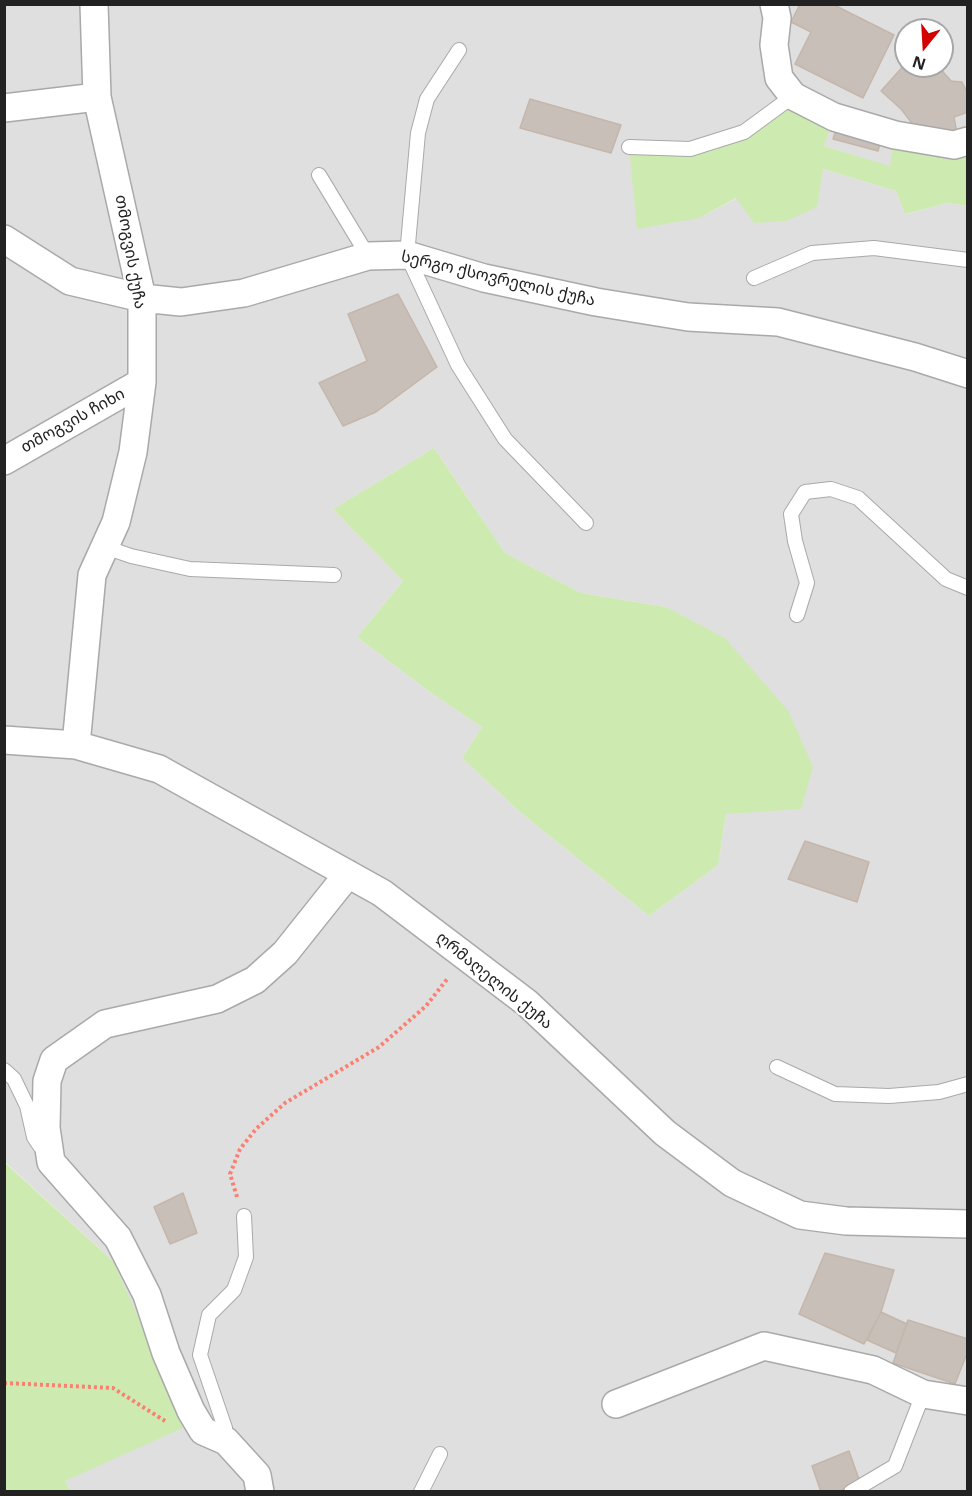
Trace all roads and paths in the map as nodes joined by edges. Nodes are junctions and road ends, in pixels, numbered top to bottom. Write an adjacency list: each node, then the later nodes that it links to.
1 (94, 4): 5 (street, თმოგვის ქუჩა)
2 (774, 4): 4 (street)
3 (459, 50): 11 (lane)
4 (793, 96): 7 (street); 8 (lane)
5 (97, 97): 6 (street); 15 (street, თმოგვის ქუჩა)
6 (4, 108)
7 (968, 141)
8 (629, 147)
9 (319, 175): 12 (lane)
10 (4, 239): 15 (street, სერგო ქსოვრელის ქუჩა)
11 (407, 255): 12 (street, სერგო ქსოვრელის ქუჩა); 16 (street, სერგო ქსოვრელის ქუჩა); 19 (lane)
12 (368, 256): 15 (street, სერგო ქსოვრელის ქუჩა)
13 (968, 260): 14 (lane)
14 (754, 278)
15 (141, 298): 17 (street, თმოგვის ქუჩა)
16 (968, 374)
17 (142, 382): 18 (street, თმოგვის ჩიხი); 20 (street, თმოგვის ქუჩა)
18 (4, 461)
19 (586, 523)
20 (105, 547): 21 (lane); 25 (street, თმოგვის ქუჩა)
21 (334, 575)
22 (968, 588): 23 (lane)
23 (797, 615)
24 (4, 740): 25 (street, ღრმაღელის ქუჩა)
25 (76, 745): 26 (street, ღრმაღელის ქუჩა)
26 (348, 874): 27 (street, ღრმაღელის ქუჩა); 31 (street)
27 (465, 956): 32 (path); 33 (street, ღრმაღელის ქუჩა)
28 (777, 1067): 30 (lane)
29 (4, 1070): 31 (lane)
30 (968, 1084)
31 (51, 1162): 39 (street)
32 (244, 1216): 39 (lane)
33 (968, 1224)
34 (4, 1383): 38 (path)
35 (923, 1394): 36 (street); 37 (street); 43 (lane)
36 (968, 1401)
37 (616, 1404)
38 (171, 1426)
39 (226, 1441): 41 (street)
40 (440, 1454): 42 (lane)
41 (260, 1491)
42 (421, 1491)
43 (851, 1491)

